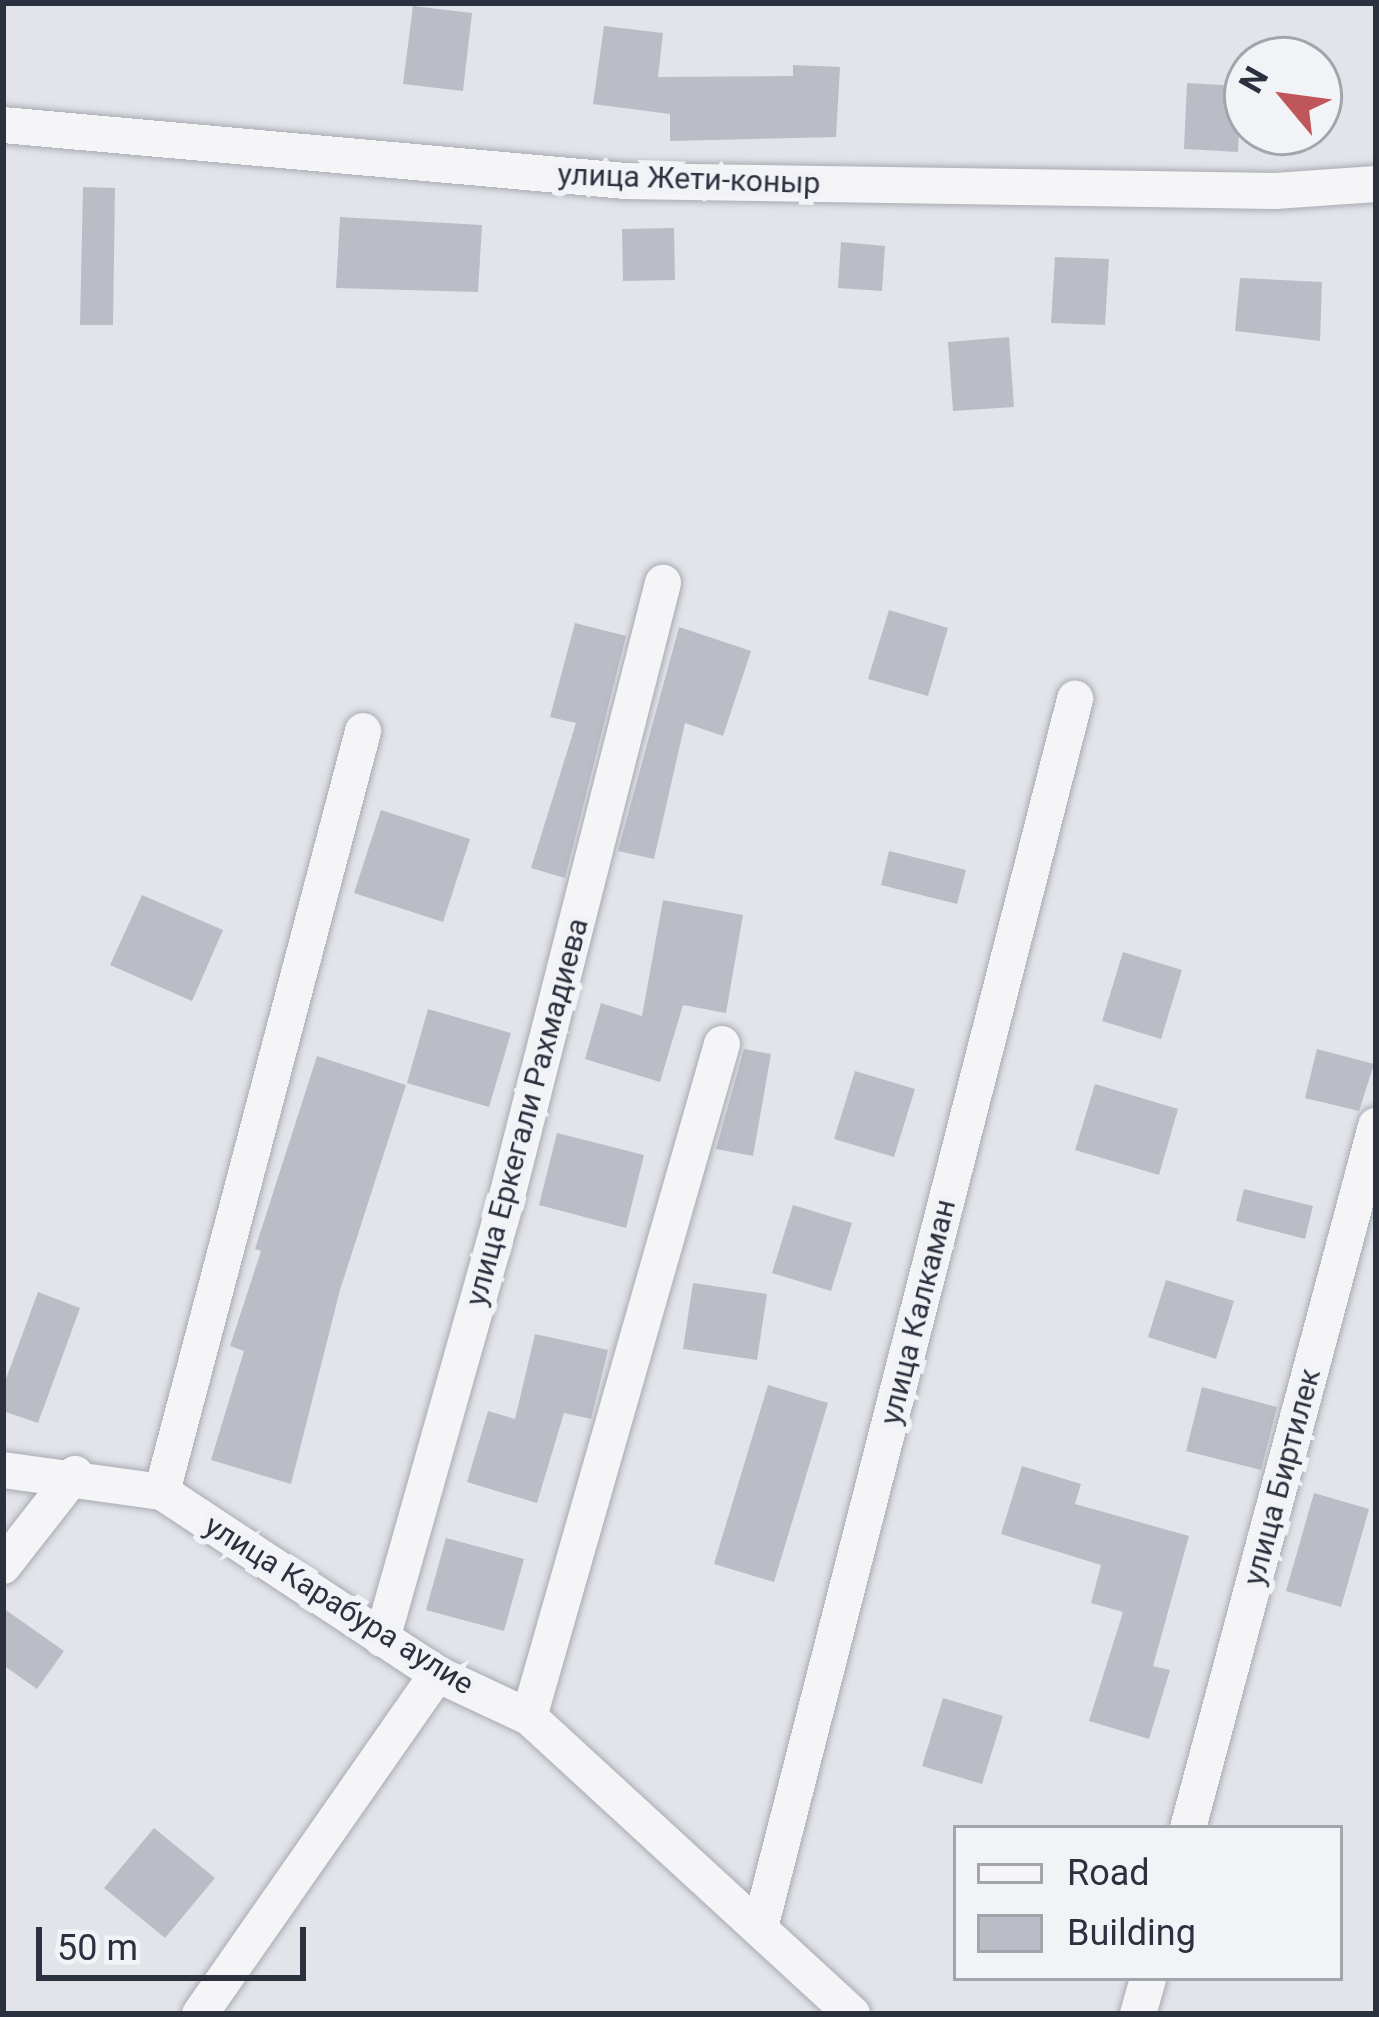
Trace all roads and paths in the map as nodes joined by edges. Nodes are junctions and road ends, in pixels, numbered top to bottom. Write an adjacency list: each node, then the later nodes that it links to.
1 (3, 125): 2 (street, улица Жети-коныр)
2 (1376, 184)
3 (663, 583): 12 (street, улица Еркегали Рахмадиева)
4 (1076, 699): 16 (street, улица Калкаман)
5 (363, 731): 10 (street)
6 (722, 1045): 14 (street)
7 (1376, 1126): 15 (street, улица Биртилек)
8 (3, 1470): 9 (street, улица Карабура аулие)
9 (75, 1474): 10 (street, улица Карабура аулие); 11 (street)
10 (162, 1492): 12 (street, улица Карабура аулие)
11 (3, 1566)
12 (382, 1639): 13 (street, улица Карабура аулие)
13 (437, 1674): 14 (street, улица Карабура аулие); 18 (street)
14 (529, 1717): 16 (street, улица Карабура аулие)
15 (1189, 1825)
16 (761, 1924): 19 (street, улица Карабура аулие)
17 (1147, 1981): 20 (street)
18 (200, 2014)
19 (852, 2014)
20 (1138, 2014)

